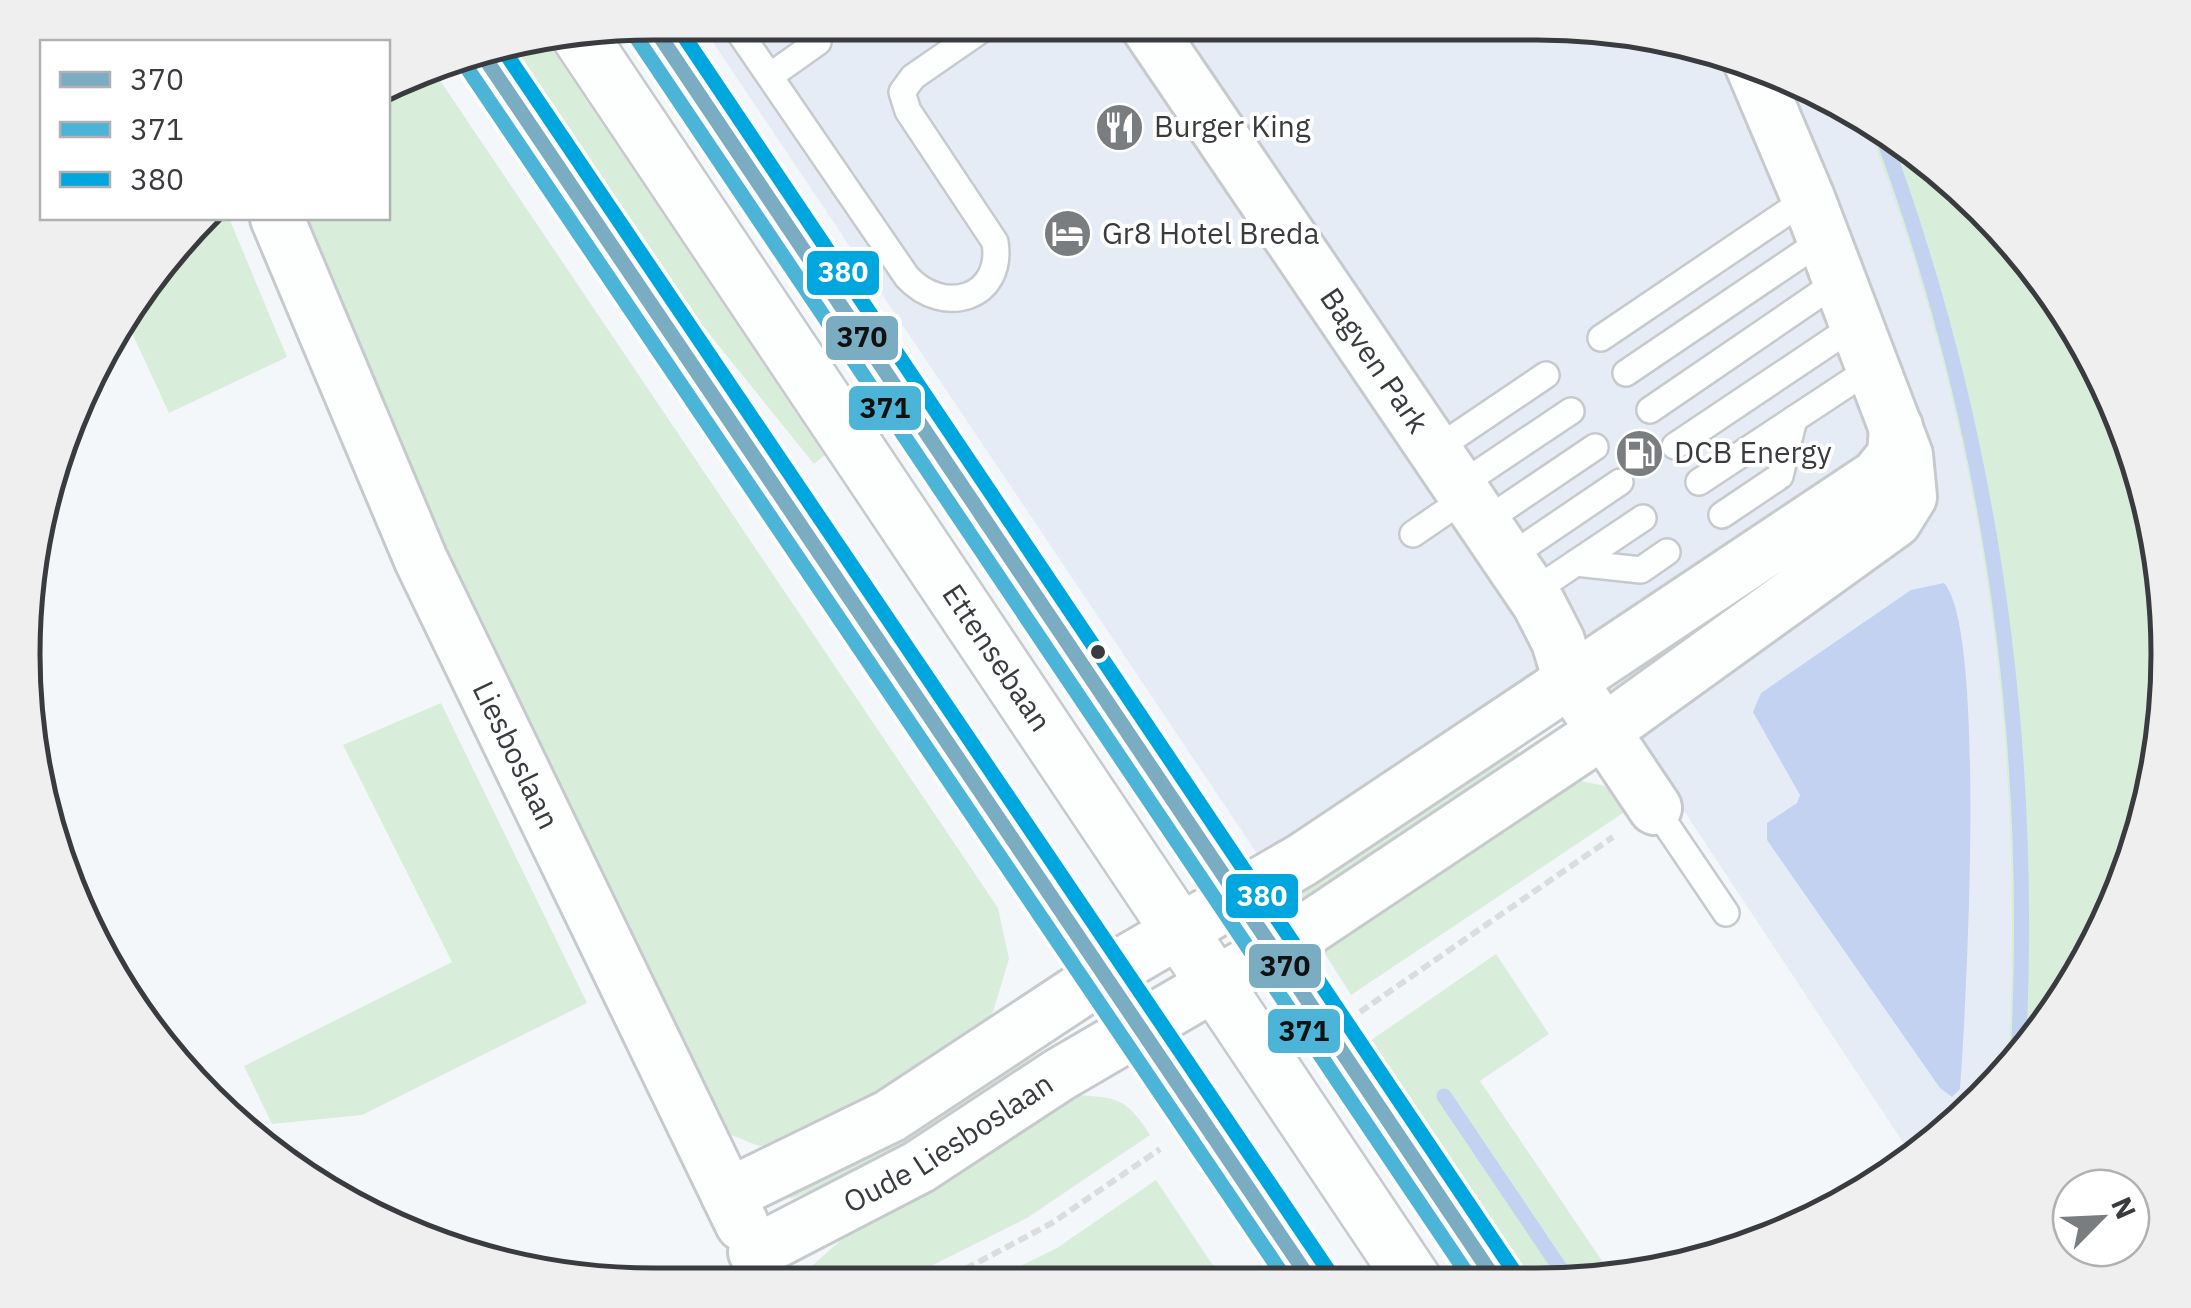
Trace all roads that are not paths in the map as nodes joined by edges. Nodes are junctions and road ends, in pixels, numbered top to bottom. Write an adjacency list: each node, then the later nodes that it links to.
1 (662, 40): 32 (lane)
2 (746, 40): 9 (lane)
3 (966, 40): 9 (lane)
4 (1157, 40): 24 (street, Bagven Park)
5 (818, 42): 9 (lane)
6 (585, 44): 34 (main road, Ettensebaan)
7 (488, 63): 36 (main road)
8 (1759, 82): 11 (street)
9 (776, 85)
10 (278, 220): 39 (street, Liesboslaan)
11 (1840, 282): 12 (lane); 13 (lane); 15 (lane); 17 (lane); 18 (street); 19 (lane)
12 (1601, 338)
13 (1626, 374)
14 (1546, 375): 24 (lane, Bagven Park)
15 (1650, 410)
16 (1571, 411): 24 (lane, Bagven Park)
17 (1794, 419): 22 (lane); 23 (lane)
18 (1896, 427): 29 (street); 30 (street)
19 (1675, 446)
20 (1595, 447): 24 (lane, Bagven Park)
21 (1620, 482): 24 (lane, Bagven Park)
22 (1699, 482)
23 (1722, 515)
24 (1480, 518): 26 (lane, Bagven Park); 28 (lane, Bagven Park); 29 (street, Bagven Park)
25 (1644, 518): 28 (lane, Bagven Park)
26 (1413, 534)
27 (1666, 552): 28 (lane)
28 (1576, 563)
29 (1570, 681): 30 (street, Bagven Park); 32 (street)
30 (1604, 731): 31 (street, Bagven Park); 35 (street)
31 (1655, 808): 33 (lane, Bagven Park)
32 (1238, 898): 34 (street); 35 (lane)
33 (1726, 914)
34 (1179, 932): 36 (street, Oude Liesboslaan); 37 (main road, Ettensebaan)
35 (1273, 950): 37 (street); 43 (lane)
36 (1102, 976): 38 (main road); 39 (street, Oude Liesboslaan)
37 (1215, 984): 38 (street, Oude Liesboslaan); 42 (main road, Ettensebaan)
38 (1138, 1028): 40 (street, Oude Liesboslaan); 41 (main road)
39 (728, 1195): 40 (street, Liesboslaan)
40 (763, 1268)
41 (1301, 1268)
42 (1405, 1268)
43 (1487, 1268)

